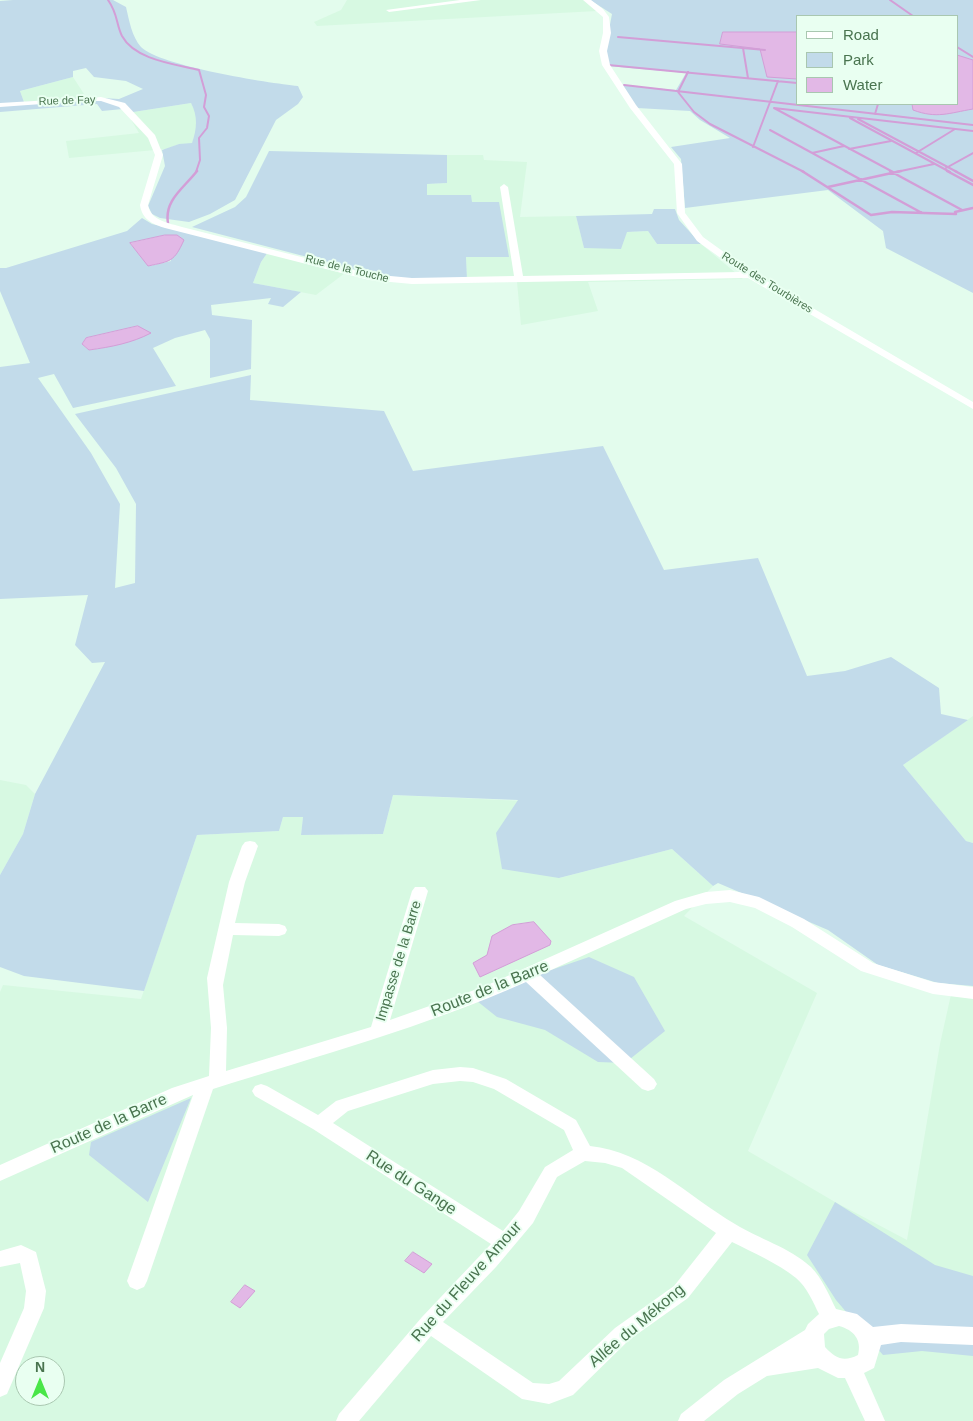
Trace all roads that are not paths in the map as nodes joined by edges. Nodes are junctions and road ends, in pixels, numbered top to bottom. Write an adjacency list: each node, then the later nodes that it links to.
1 (478, 0): 3 (street)
2 (586, 0): 7 (street, Route des Tourbières)
3 (389, 10)
4 (0, 105): 6 (street, Rue de Fay)
5 (504, 187): 8 (street)
6 (179, 229): 8 (street, Rue de la Touche)
7 (750, 275): 8 (street, Rue de la Touche); 9 (street, Route des Tourbières)
8 (519, 280)
9 (973, 406)
10 (250, 846): 12 (street)
11 (420, 891): 16 (street, Impasse de la Barre)
12 (226, 929): 13 (street); 17 (street)
13 (279, 930)
14 (529, 975): 15 (street, Route de la Barre); 16 (street, Route de la Barre); 18 (street)
15 (973, 993)
16 (378, 1031): 17 (street, Route de la Barre)
17 (212, 1082): 22 (street, Route de la Barre); 26 (street)
18 (648, 1084)
19 (261, 1091): 20 (street, Rue du Gange)
20 (319, 1124): 21 (street); 24 (street, Rue du Gange)
21 (583, 1154): 23 (street); 24 (street, Rue du Fleuve Amour)
22 (0, 1173)
23 (729, 1231): 27 (street); 28 (street, Allée du Mékong)
24 (504, 1242): 28 (street, Rue du Fleuve Amour)
25 (0, 1259): 35 (street)
26 (137, 1281)
27 (831, 1318): 29 (street); 31 (street)
28 (429, 1323): 36 (street, Rue du Fleuve Amour)
29 (813, 1336): 32 (street); 33 (street)
30 (973, 1336): 31 (street)
31 (868, 1337): 34 (street)
32 (820, 1358): 33 (street); 34 (street)
33 (762, 1368): 37 (street)
34 (852, 1370): 38 (street)
35 (0, 1387)
36 (346, 1421)
37 (688, 1421)
38 (875, 1421)

